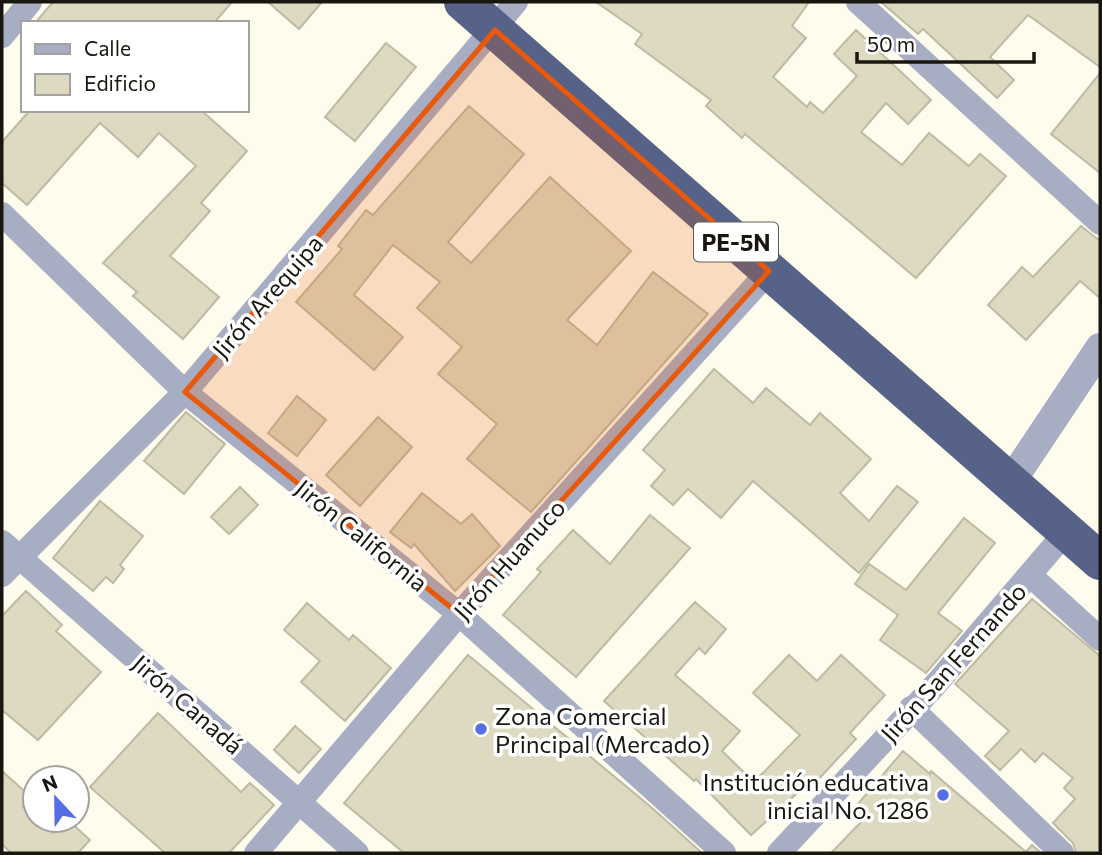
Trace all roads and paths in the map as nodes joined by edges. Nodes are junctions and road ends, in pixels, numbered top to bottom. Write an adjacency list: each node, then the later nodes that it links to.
1 (30, 2): 5 (street)
2 (463, 2): 4 (highway, PE-5N)
3 (858, 2): 7 (street)
4 (510, 11): 8 (highway, PE-5N); 10 (street, Jirón Arequipa)
5 (2, 36)
6 (2, 214): 10 (street, Jirón California)
7 (1100, 223)
8 (769, 271): 11 (highway, PE-5N); 17 (street, Jirón Huanuco)
9 (1100, 348): 11 (street)
10 (184, 392): 13 (street, Jirón Arequipa); 17 (street, Jirón California)
11 (1010, 483): 12 (highway, PE-5N)
12 (1067, 531): 14 (highway, PE-5N); 16 (street, Jirón San Fernando)
13 (10, 549): 15 (street, Jirón Arequipa); 20 (street, Jirón Canadá)
14 (1100, 561)
15 (2, 575)
16 (1031, 576): 18 (street); 19 (street, Jirón San Fernando)
17 (459, 614): 20 (street, Jirón Huanuco); 23 (street, Jirón California)
18 (1100, 639)
19 (912, 708): 24 (street, Jirón San Fernando); 25 (street)
20 (300, 803): 21 (street, Jirón Huanuco); 22 (street, Jirón Canadá)
21 (256, 853)
22 (356, 853)
23 (724, 853)
24 (779, 853)
25 (1062, 853)

